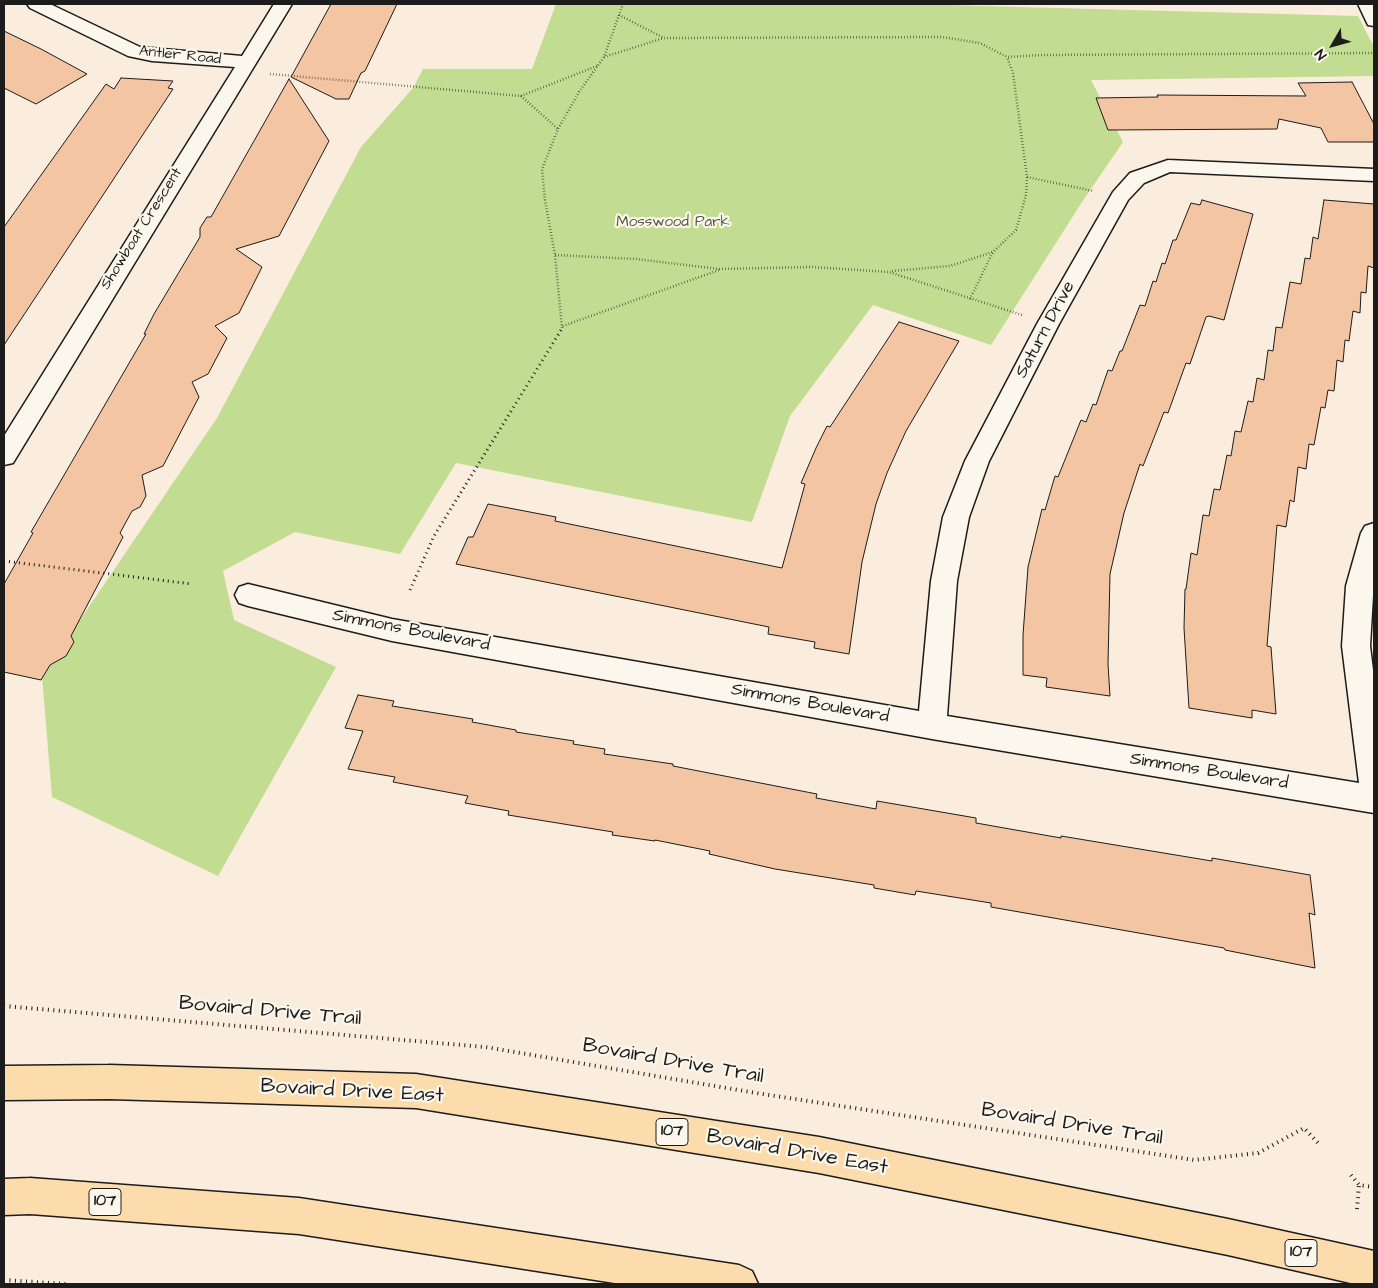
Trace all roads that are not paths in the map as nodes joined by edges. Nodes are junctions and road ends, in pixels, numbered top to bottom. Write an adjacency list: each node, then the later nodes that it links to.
1 (36, 4): 5 (street, Antler Road)
2 (282, 4): 5 (street, Showboat Crescent)
3 (1367, 4): 4 (street)
4 (1374, 22)
5 (246, 62): 7 (street, Showboat Crescent)
6 (1374, 176): 10 (street, Saturn Drive)
7 (4, 456)
8 (1374, 533): 11 (street)
9 (248, 595): 10 (street, Simmons Boulevard)
10 (932, 726): 12 (street, Simmons Boulevard)
11 (1374, 784)
12 (1374, 799)
13 (4, 1083): 15 (main road, Bovaird Drive East / 107)
14 (4, 1197): 16 (main road, 107)
15 (1374, 1270)
16 (739, 1284)

